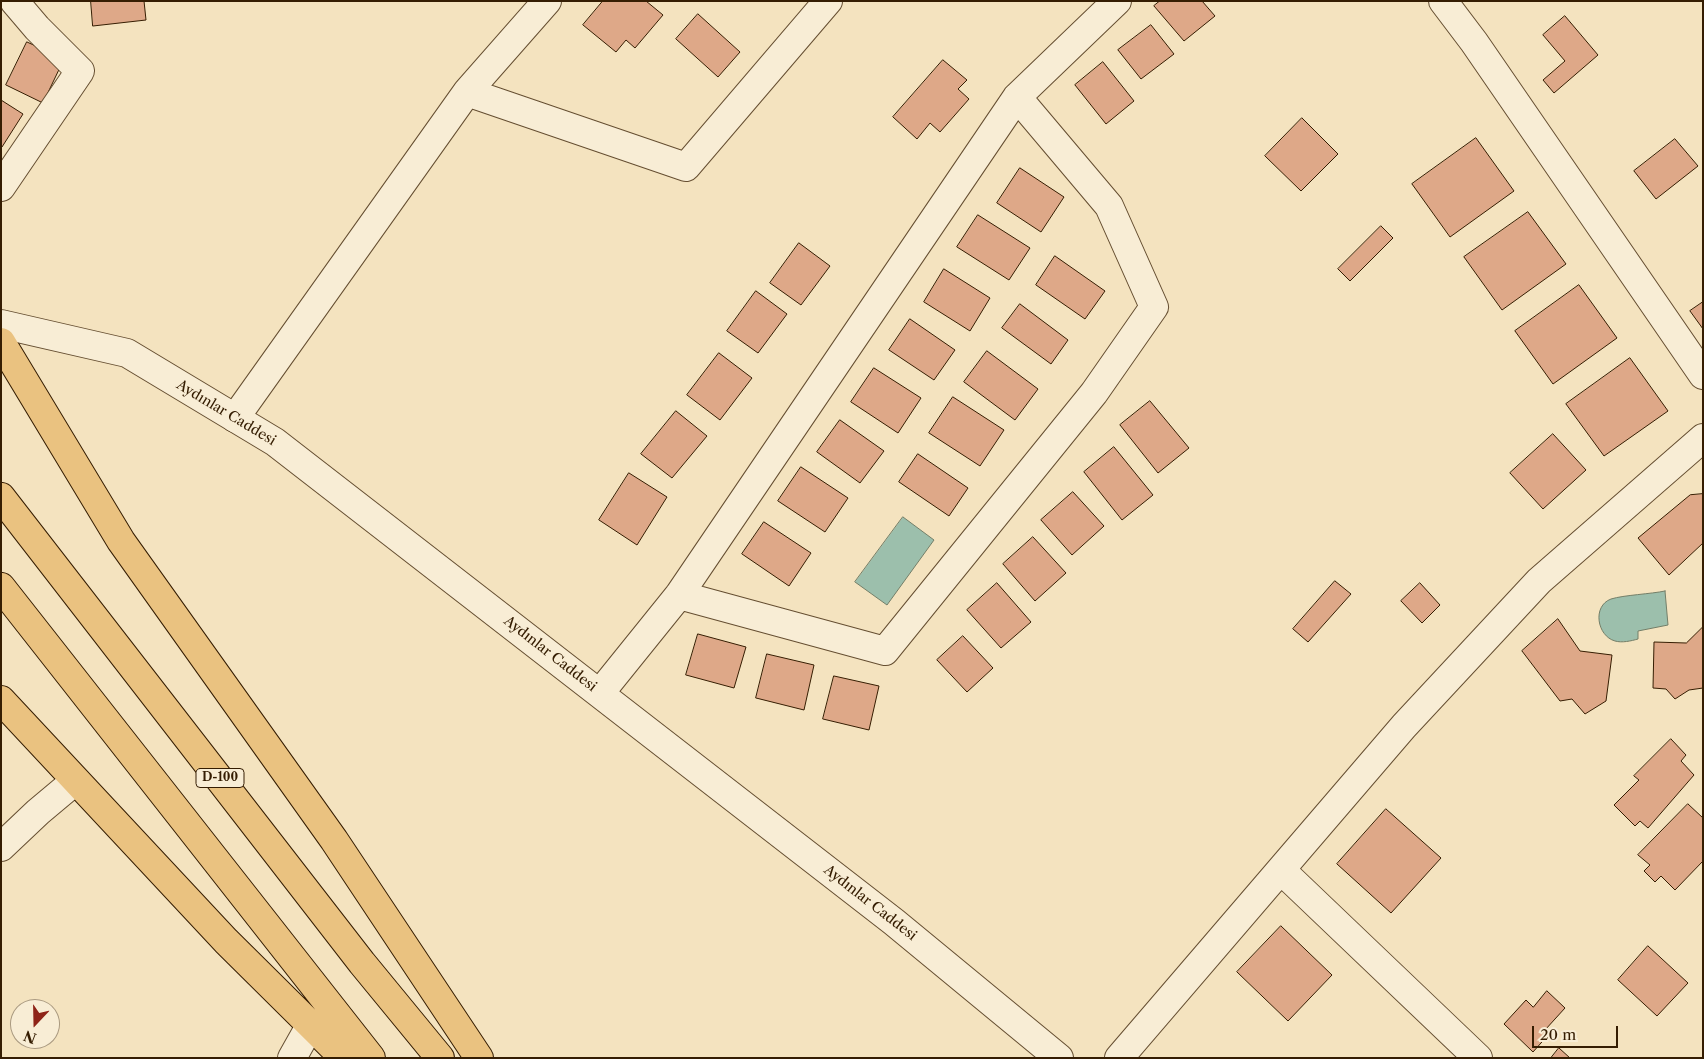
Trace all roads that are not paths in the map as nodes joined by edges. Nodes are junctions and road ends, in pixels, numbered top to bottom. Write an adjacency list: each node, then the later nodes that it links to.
1 (14, 1): 8 (street)
2 (547, 1): 6 (street)
3 (828, 1): 6 (street)
4 (1117, 1): 7 (street)
5 (1444, 1): 11 (street)
6 (467, 92): 12 (street)
7 (1017, 97): 16 (street); 16 (street)
8 (1, 186)
9 (1, 324): 12 (street, Aydınlar Caddesi)
10 (1, 342): 27 (highway)
11 (1703, 375)
12 (234, 418): 17 (street, Aydınlar Caddesi)
13 (1703, 438): 21 (street)
14 (1, 497): 26 (highway, D-100)
15 (1, 587): 25 (highway)
16 (679, 596): 17 (street)
17 (600, 693): 28 (street, Aydınlar Caddesi)
18 (1, 700): 19 (highway)
19 (76, 781): 20 (street); 22 (highway)
20 (1, 848)
21 (1281, 870): 29 (street); 30 (street)
22 (310, 1026): 23 (street); 24 (highway)
23 (292, 1058)
24 (344, 1058)
25 (370, 1058)
26 (440, 1058)
27 (479, 1058)
28 (1059, 1058)
29 (1119, 1058)
30 (1478, 1058)

